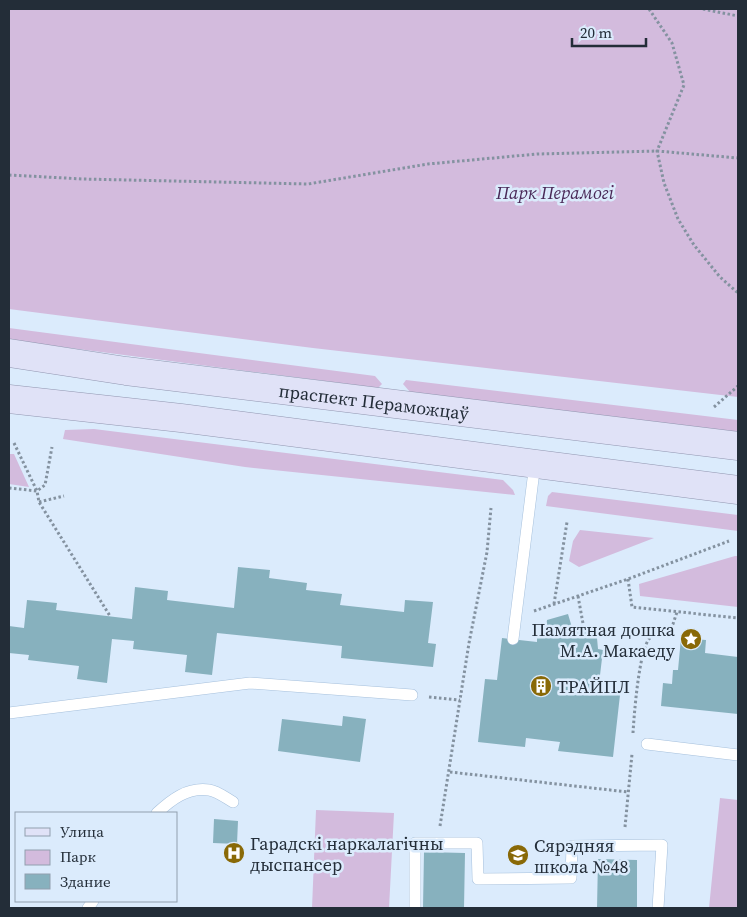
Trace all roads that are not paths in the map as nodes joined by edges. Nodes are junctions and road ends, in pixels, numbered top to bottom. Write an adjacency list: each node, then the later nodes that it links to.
1 (9, 353): 3 (main road, праспект Пераможцаў)
2 (9, 398): 4 (main road)
3 (738, 446)
4 (536, 463): 5 (main road); 6 (lane)
5 (738, 490)
6 (513, 639)
7 (412, 695): 8 (lane)
8 (9, 713)
9 (647, 744): 10 (lane)
10 (738, 755)
11 (233, 802): 12 (lane)
12 (158, 812)
13 (415, 908): 14 (lane)
14 (658, 908)

